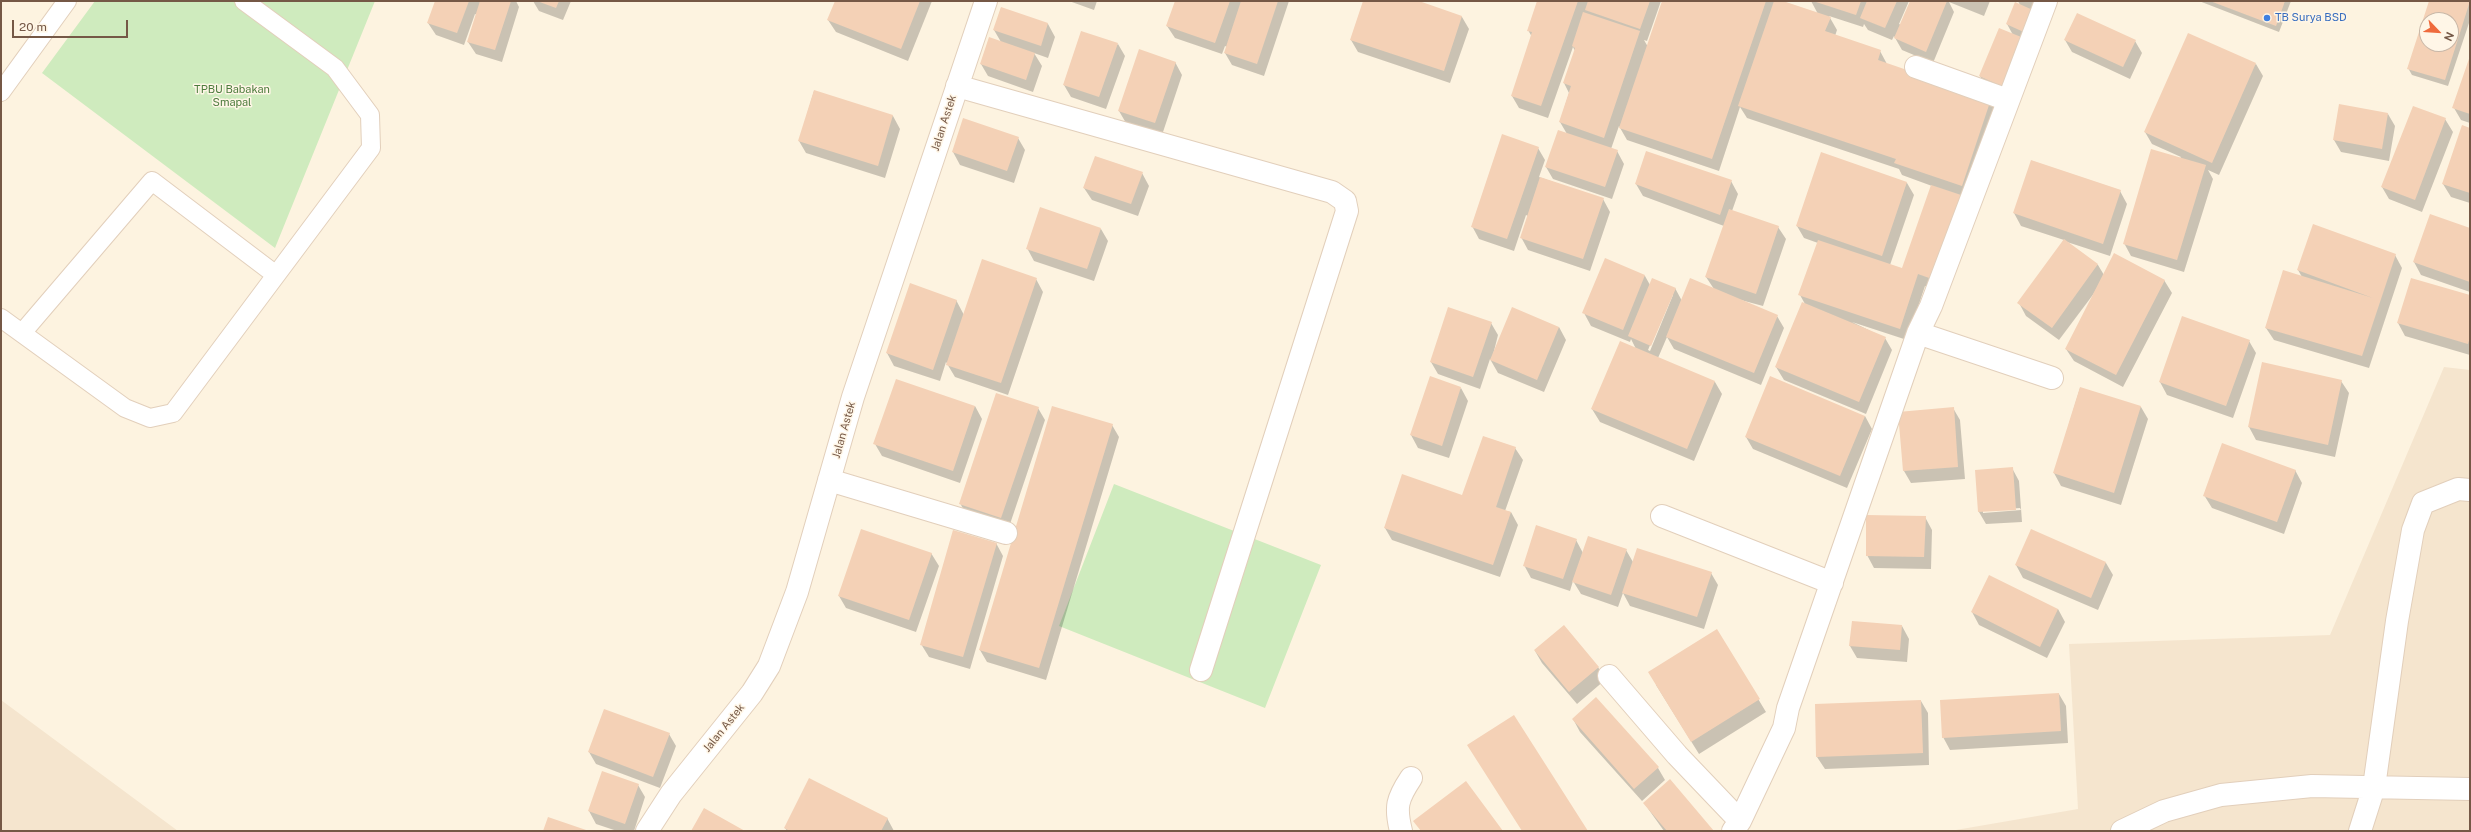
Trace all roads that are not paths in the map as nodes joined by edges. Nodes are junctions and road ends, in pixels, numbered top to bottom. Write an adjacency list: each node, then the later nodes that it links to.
1 (67, 1): 7 (lane)
2 (244, 1): 9 (lane)
3 (986, 1): 6 (street, Jalan Astek)
4 (2046, 1): 8 (street)
5 (1916, 67): 8 (street)
6 (957, 86): 14 (street, Jalan Astek); 19 (street)
7 (1, 92)
8 (2008, 100): 12 (street)
9 (276, 275): 11 (lane); 11 (lane)
10 (1, 318): 11 (lane)
11 (22, 333)
12 (1918, 333): 13 (street); 18 (street)
13 (2052, 378)
14 (829, 480): 17 (street); 25 (street, Jalan Astek)
15 (2470, 490): 22 (street)
16 (1662, 516): 18 (street)
17 (1006, 533)
18 (1832, 583): 24 (street)
19 (1201, 670)
20 (1609, 676): 24 (street)
21 (1411, 778): 26 (street)
22 (2374, 787): 23 (street); 27 (street); 28 (street)
23 (2470, 788)
24 (1736, 826)
25 (647, 831)
26 (1400, 831)
27 (2122, 831)
28 (2360, 831)

